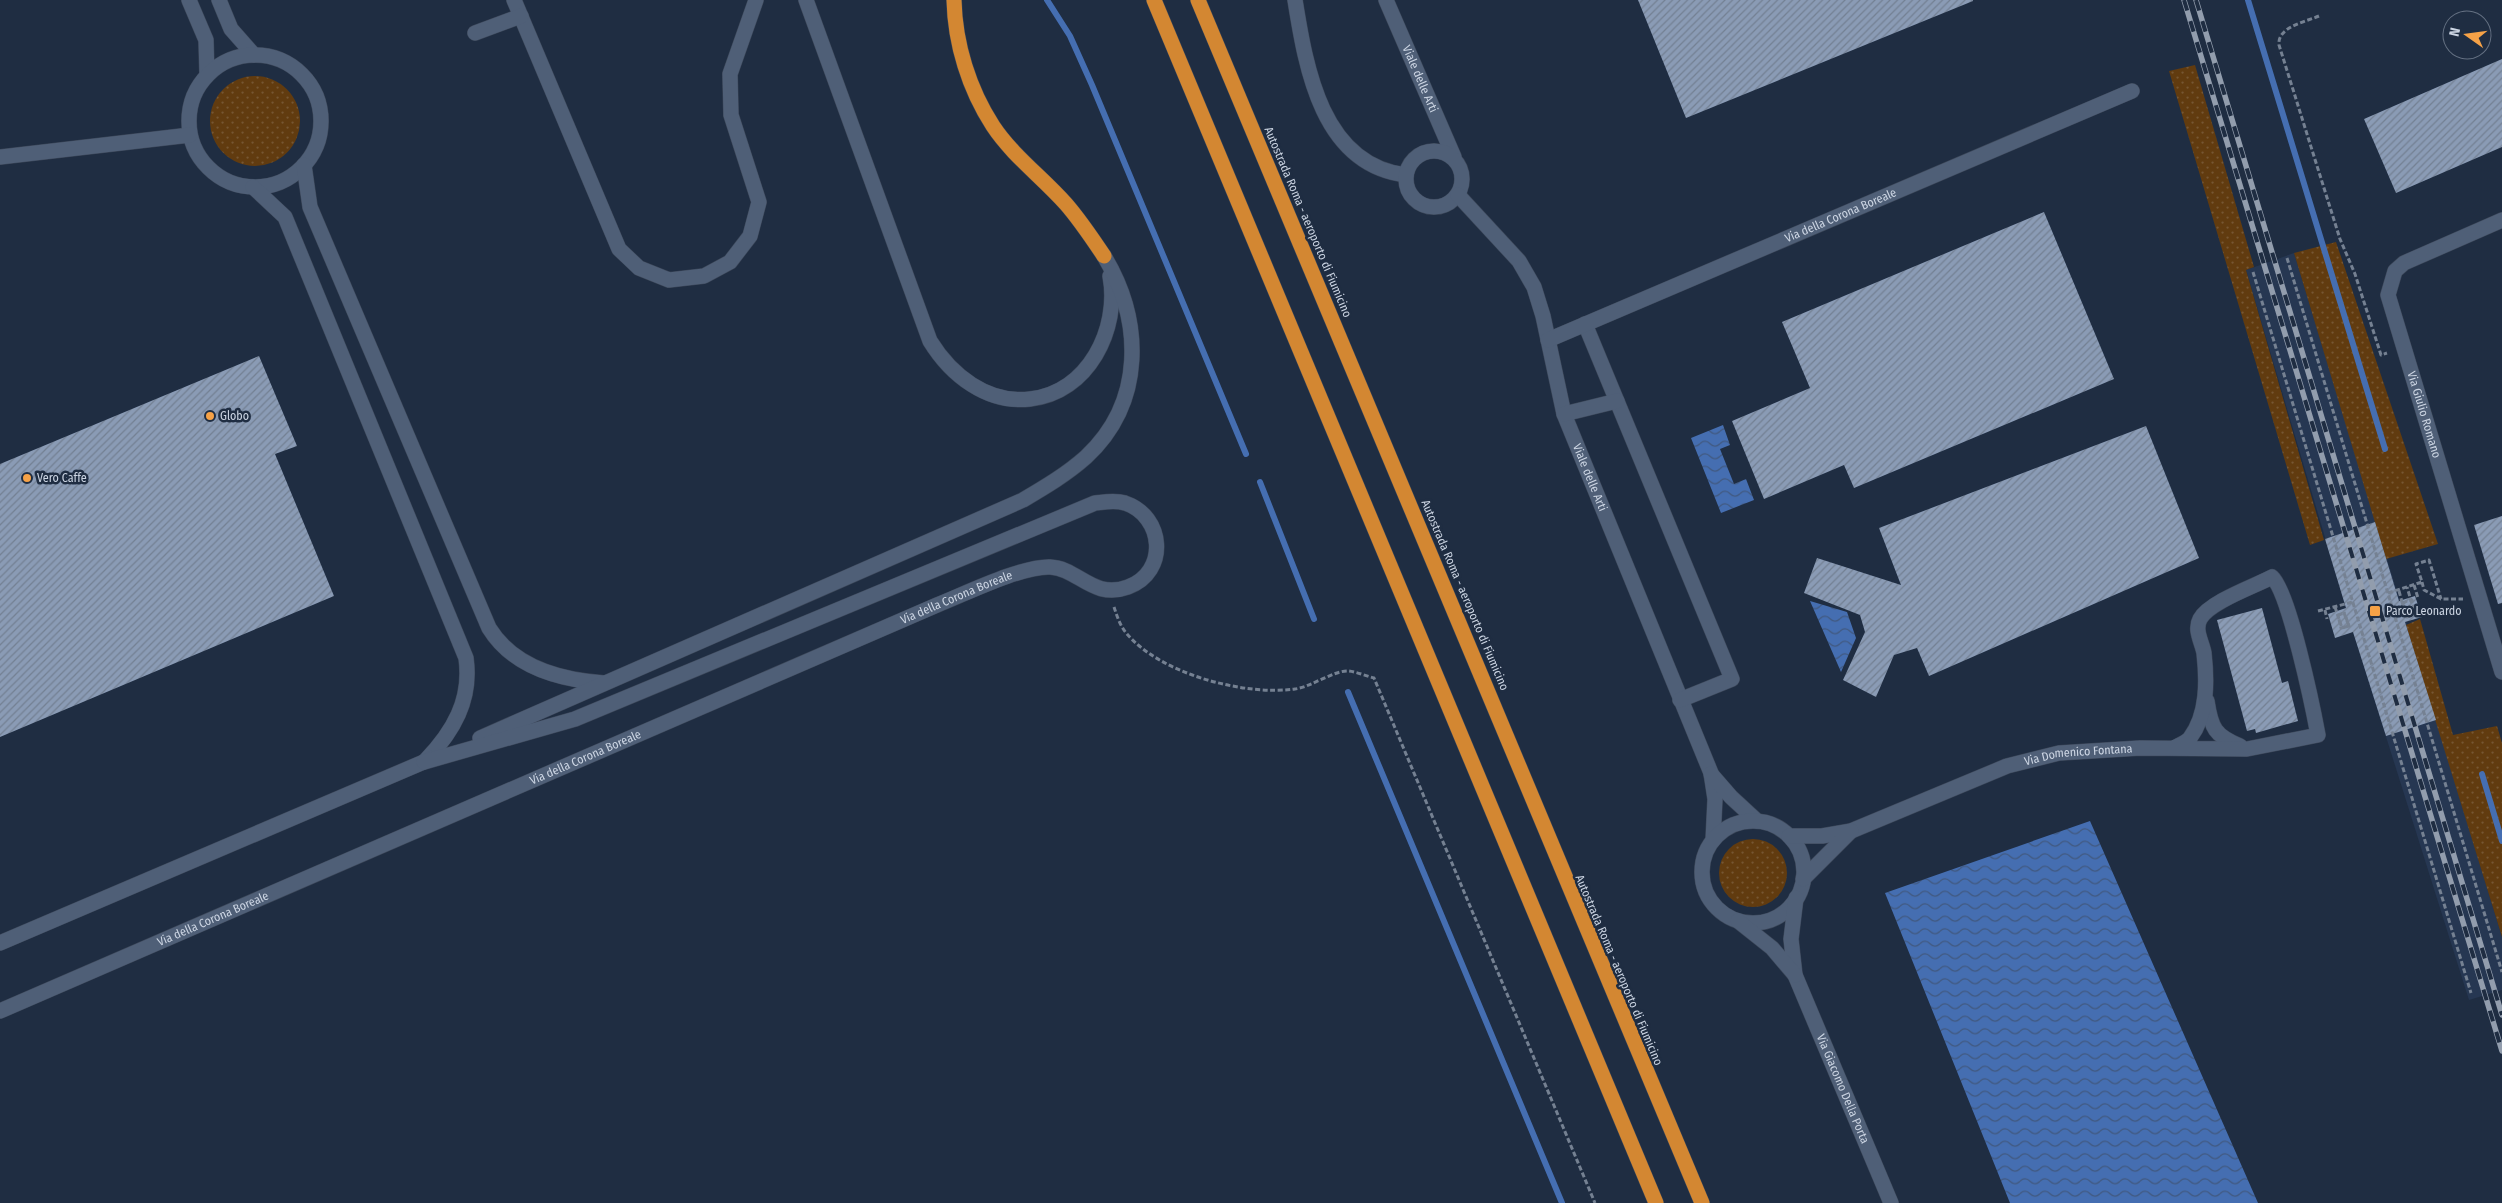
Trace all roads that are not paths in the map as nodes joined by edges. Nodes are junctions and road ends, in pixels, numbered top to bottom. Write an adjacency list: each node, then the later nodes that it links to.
1 (189, 0): 14 (street)
2 (219, 0): 13 (street)
3 (514, 0): 11 (street)
4 (756, 0): 11 (street)
5 (806, 0): 24 (street)
6 (954, 0): 24 (highway)
7 (1154, 0): 47 (highway)
8 (1198, 0): 48 (highway, Autostrada Roma - aeroporto di Fiumicino)
9 (1295, 0): 20 (street)
10 (1386, 0): 18 (street, Viale delle Arti)
11 (521, 16): 12 (street)
12 (475, 33)
13 (254, 55): 14 (street); 19 (street)
14 (207, 75): 16 (street)
15 (2132, 91): 25 (street, Via della Corona Boreale)
16 (190, 135): 17 (street); 21 (street)
17 (0, 158)
18 (1454, 158): 20 (street); 22 (street, Viale delle Arti)
19 (304, 165): 21 (street); 30 (street)
20 (1406, 174): 22 (street)
21 (254, 187): 35 (street)
22 (1458, 194): 26 (street, Viale delle Arti)
23 (2502, 220): 29 (street, Via Giulio Romano)
24 (1104, 256): 30 (street)
25 (1585, 324): 26 (street, Via della Corona Boreale); 27 (street)
26 (1548, 340): 28 (street, Viale delle Arti)
27 (1617, 401): 28 (street); 32 (street)
28 (1564, 414): 32 (street, Viale delle Arti)
29 (2502, 672)
30 (606, 684): 35 (street)
31 (2206, 694): 33 (street); 34 (street); 34 (street, Via Domenico Fontana)
32 (1680, 700): 36 (street, Viale delle Arti)
33 (2174, 748): 34 (street, Via Domenico Fontana); 38 (street, Via Domenico Fontana)
34 (2247, 749)
35 (424, 762): 44 (street); 46 (street, Via della Corona Boreale)
36 (1711, 773): 37 (street, Viale delle Arti); 40 (street, Viale delle Arti)
37 (1757, 821): 39 (street); 40 (street)
38 (1851, 831): 39 (street, Via Domenico Fontana); 41 (street, Via Domenico Fontana)
39 (1789, 836): 41 (street, Via Giacomo Della Porta)
40 (1713, 840): 43 (street, Via Giacomo Della Porta)
41 (1803, 879): 42 (street, Via Giacomo Della Porta)
42 (1796, 898): 43 (street, Via Giacomo Della Porta); 45 (street, Via Giacomo Della Porta)
43 (1737, 920): 45 (street, Via Giacomo Della Porta)
44 (0, 943)
45 (1795, 975): 49 (street, Via Giacomo Della Porta)
46 (0, 1012)
47 (1656, 1203)
48 (1702, 1203)
49 (1891, 1203)

